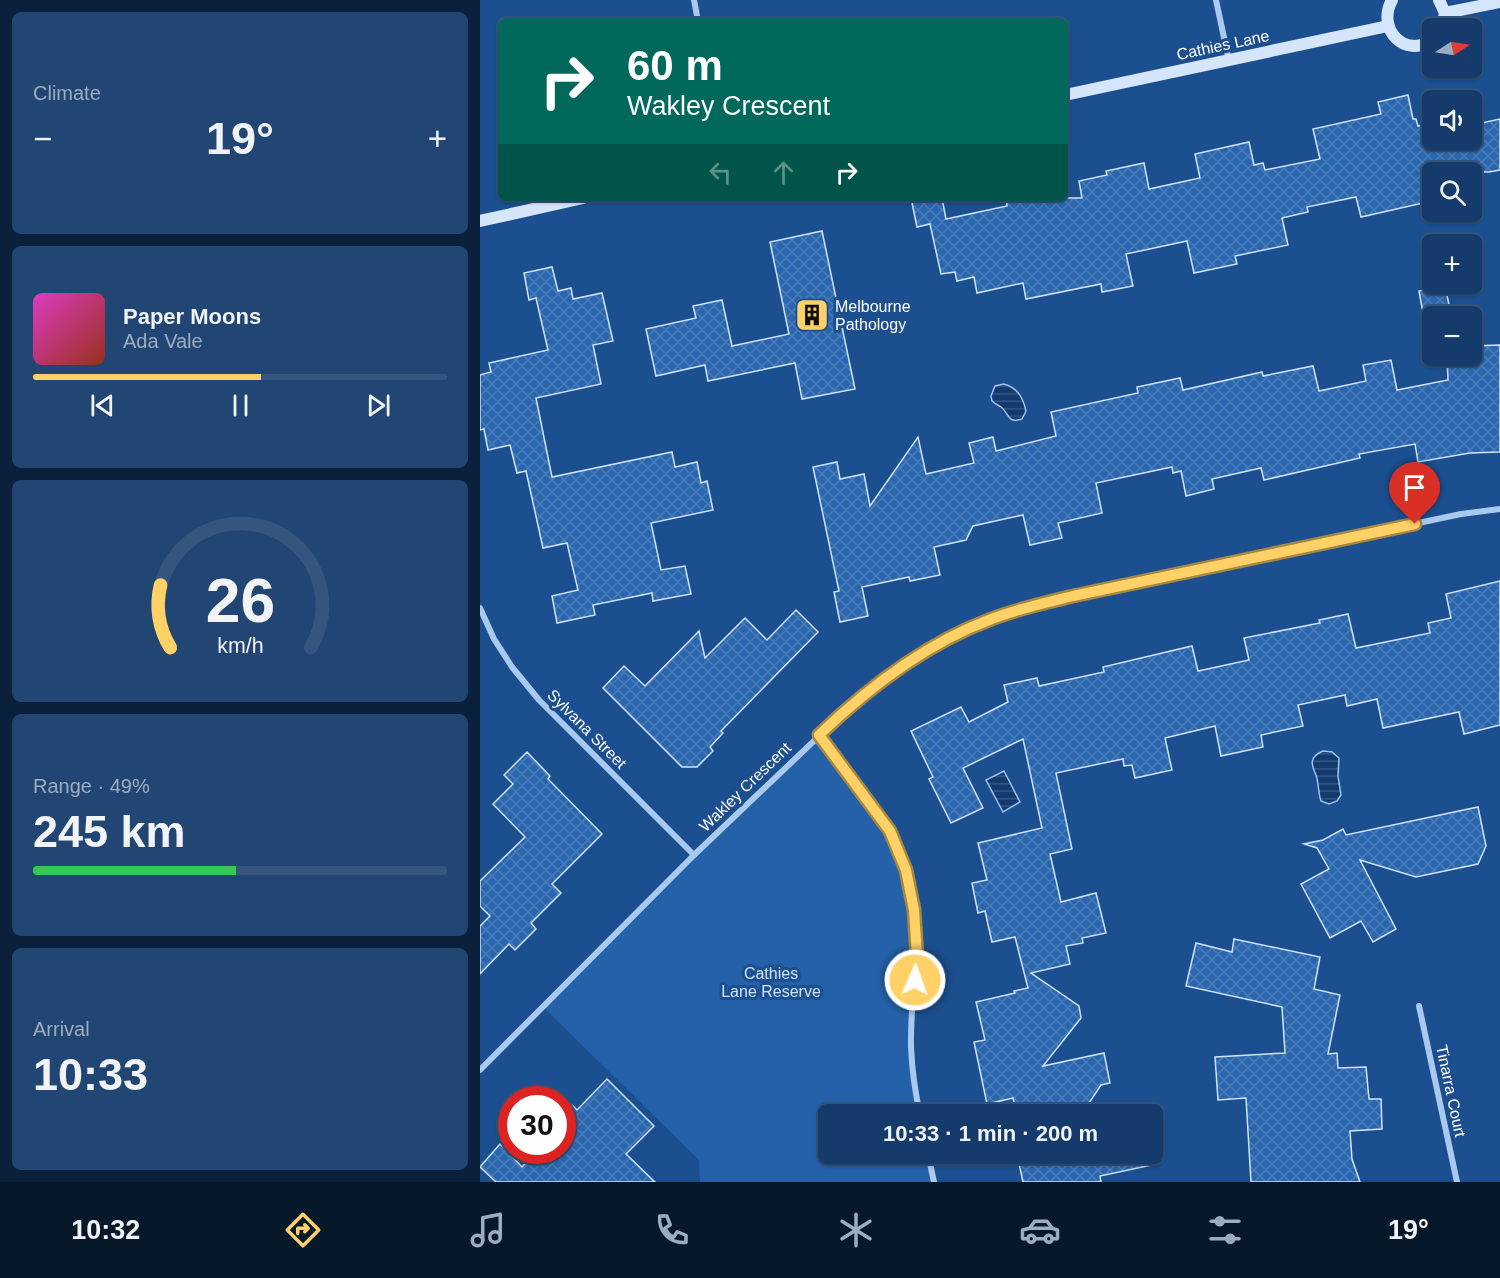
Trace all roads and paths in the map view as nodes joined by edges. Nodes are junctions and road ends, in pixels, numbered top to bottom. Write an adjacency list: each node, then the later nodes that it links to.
1 (694, 0): 7 (street)
2 (1216, 0): 11 (street)
3 (1392, 0): 9 (street)
4 (1439, 0): 6 (street)
5 (1500, 2): 6 (street)
6 (1445, 13): 8 (street)
7 (697, 18)
8 (1444, 18)
9 (1388, 26): 10 (street); 11 (street, Cathies Lane)
10 (1422, 44)
11 (1229, 62): 12 (street, Cathies Lane)
12 (1068, 94)
13 (570, 201): 14 (street)
14 (480, 221)
15 (1500, 509): 17 (street, Wakley Crescent)
16 (480, 608): 18 (street, Sylvana Street)
17 (819, 735): 18 (street, Wakley Crescent); 21 (street)
18 (694, 855): 20 (street, Wakley Crescent)
19 (1419, 1006): 24 (street, Tinarra Court)
20 (480, 1070)
21 (918, 1104)
22 (930, 1164): 23 (street)
23 (934, 1182)
24 (1457, 1182)

